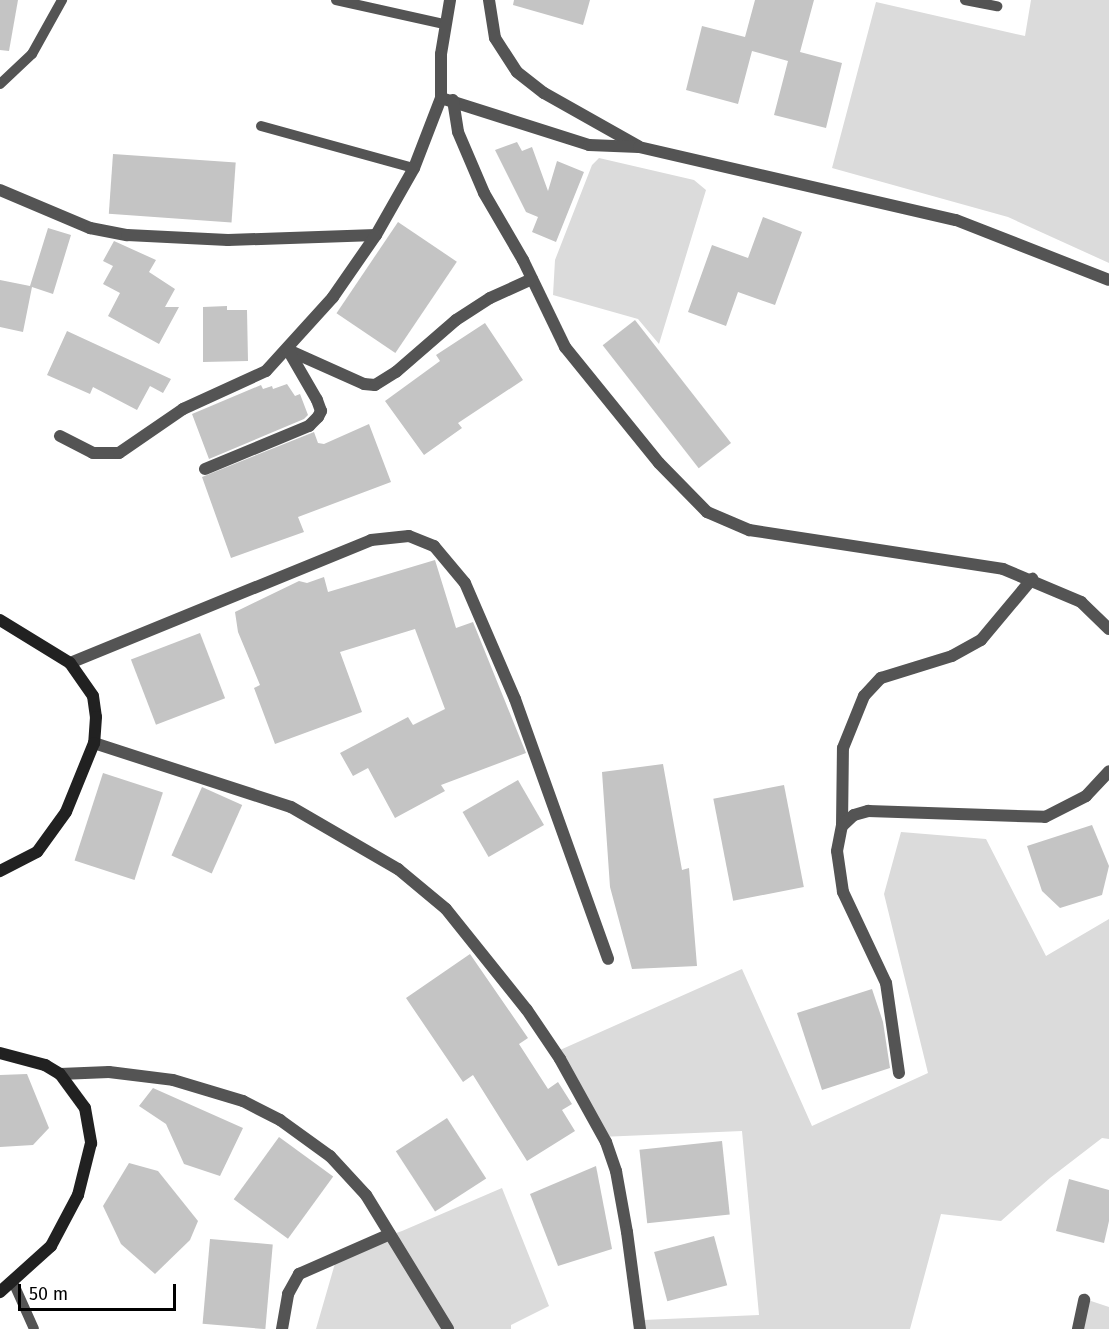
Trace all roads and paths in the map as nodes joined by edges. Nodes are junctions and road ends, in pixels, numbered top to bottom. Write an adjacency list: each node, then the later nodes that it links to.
1 (62, 0): 8 (lane)
2 (336, 0): 7 (lane)
3 (450, 0): 7 (street)
4 (489, 0): 11 (street)
5 (964, 0): 6 (lane)
6 (997, 6)
7 (444, 24): 9 (street)
8 (0, 84)
9 (447, 99): 11 (street); 12 (street); 15 (street)
10 (261, 126): 12 (lane)
11 (639, 147): 16 (street)
12 (414, 168): 14 (street)
13 (0, 190): 14 (street)
14 (376, 235): 17 (street)
15 (532, 279): 17 (street); 20 (street)
16 (1109, 280)
17 (288, 350): 18 (street); 19 (street)
18 (60, 436)
19 (205, 469)
20 (1032, 579): 22 (street); 26 (street)
21 (0, 620): 23 (street)
22 (1109, 629)
23 (70, 663): 24 (street); 28 (street)
24 (94, 743): 27 (street); 39 (street)
25 (1109, 771): 26 (street)
26 (842, 826): 30 (street)
27 (0, 871)
28 (608, 959)
29 (0, 1053): 31 (street)
30 (899, 1073)
31 (60, 1074): 32 (street); 33 (street)
32 (390, 1234): 37 (street); 38 (street)
33 (13, 1282): 34 (street); 36 (lane)
34 (0, 1292)
35 (1084, 1300): 40 (street)
36 (34, 1329)
37 (282, 1329)
38 (448, 1329)
39 (640, 1329)
40 (1078, 1329)

